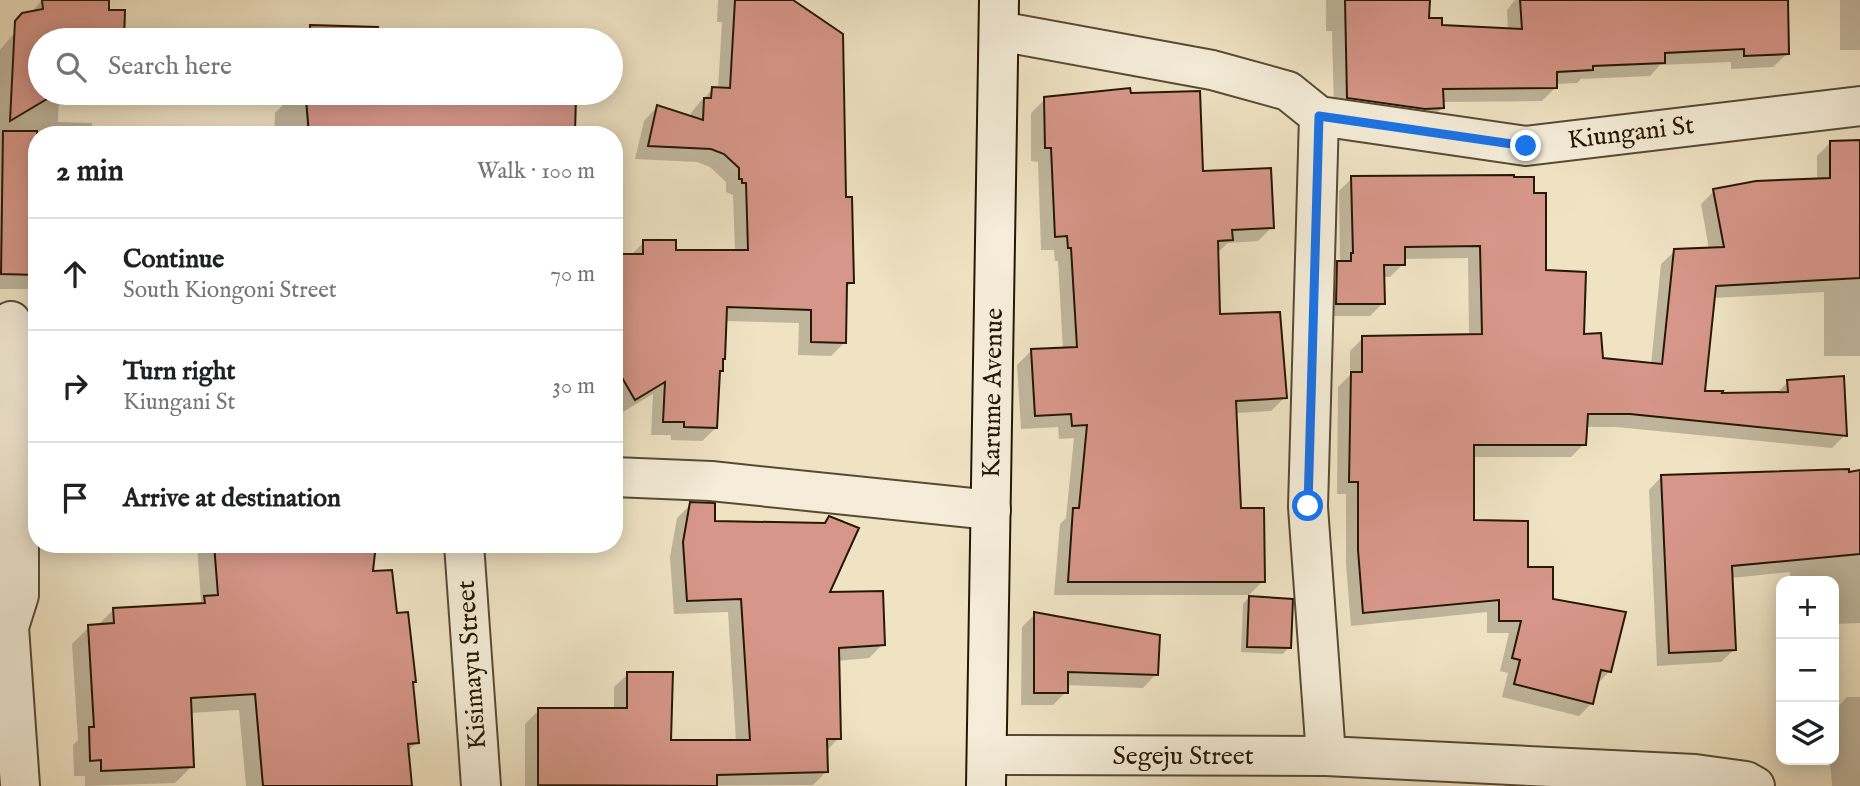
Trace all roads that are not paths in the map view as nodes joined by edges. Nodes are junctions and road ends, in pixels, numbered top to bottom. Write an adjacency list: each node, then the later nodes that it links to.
1 (999, 16): 3 (street); 6 (street, Karume Avenue)
2 (1860, 106): 3 (street, Kiungani St)
3 (1319, 116): 9 (street)
4 (16, 321): 8 (street)
5 (623, 477): 6 (street)
6 (991, 510): 10 (street, Karume Avenue)
7 (465, 553): 12 (street, Kisimayu Street)
8 (4, 627): 11 (street)
9 (1326, 756): 10 (street, Segeju Street); 13 (street, Segeju Street)
10 (986, 771)
11 (20, 786)
12 (481, 786)
13 (1755, 786)

